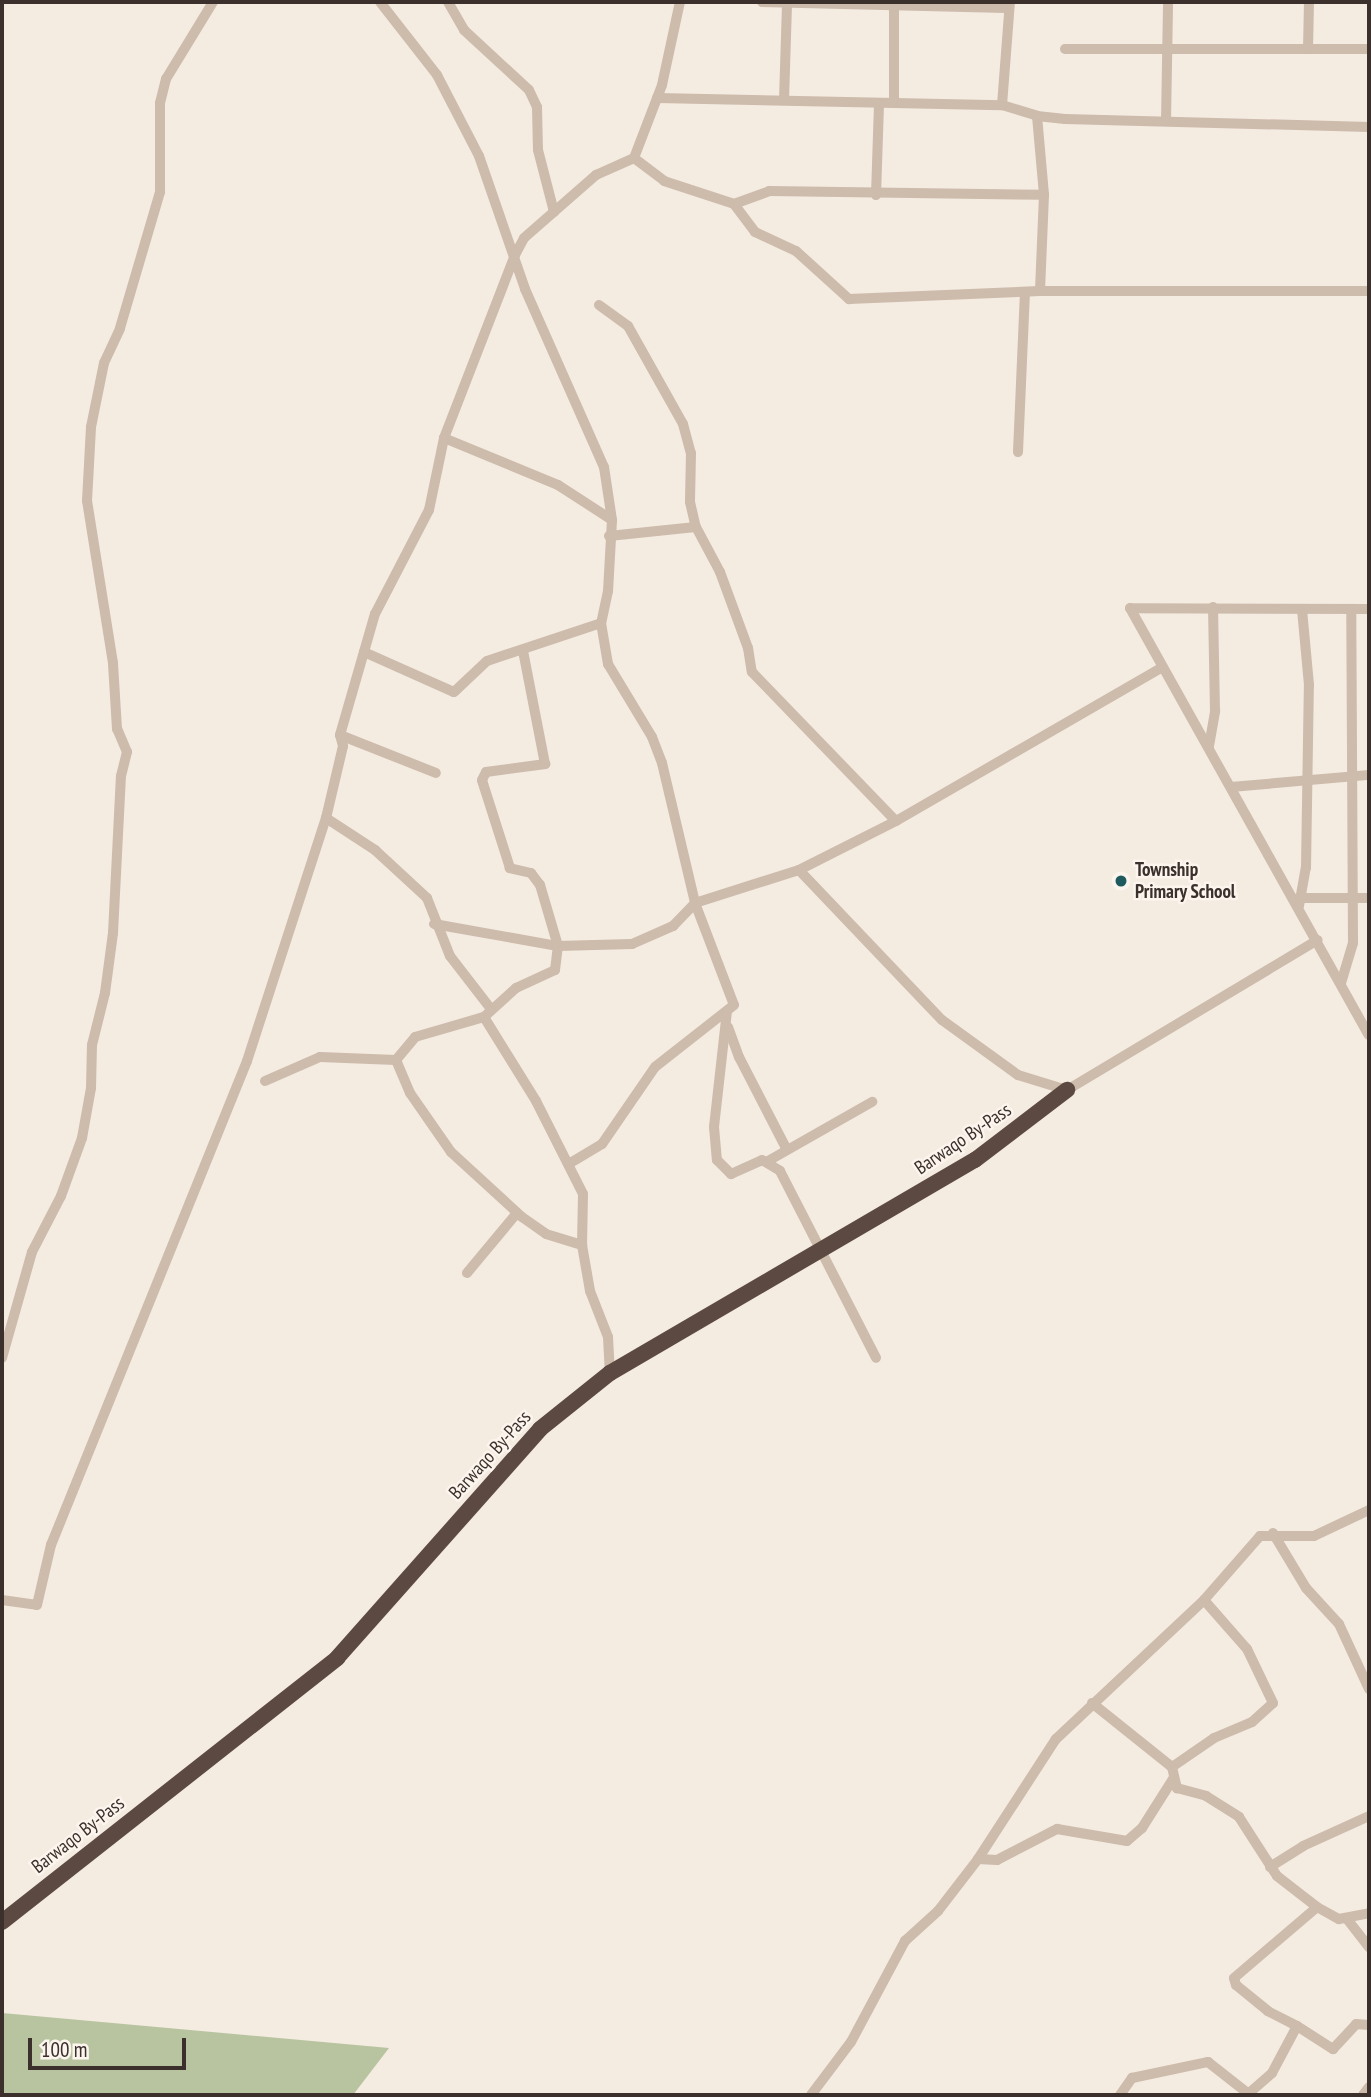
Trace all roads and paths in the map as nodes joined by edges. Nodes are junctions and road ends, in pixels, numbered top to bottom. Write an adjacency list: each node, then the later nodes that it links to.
1 (214, 2): 78 (street)
2 (380, 2): 28 (street)
3 (448, 2): 27 (street)
4 (680, 2): 15 (street)
5 (762, 2): 8 (street)
6 (1168, 2): 14 (street)
7 (1309, 2): 12 (street)
8 (787, 5): 10 (street); 16 (street)
9 (1008, 5): 10 (street); 19 (street)
10 (894, 6): 17 (street)
11 (1065, 49): 14 (street)
12 (1308, 49): 13 (street); 14 (street)
13 (1369, 49)
14 (1166, 51): 21 (street)
15 (657, 98): 16 (street); 23 (street)
16 (784, 100): 18 (street)
17 (894, 103): 18 (street); 19 (street)
18 (879, 104): 24 (street)
19 (1002, 105): 20 (street)
20 (1037, 117): 21 (street); 25 (street)
21 (1166, 121): 22 (street)
22 (1369, 127)
23 (634, 158): 26 (street); 27 (street)
24 (876, 195): 25 (street); 26 (street)
25 (1044, 195): 29 (street)
26 (734, 204): 31 (street)
27 (554, 212): 28 (street)
28 (514, 255): 33 (street); 35 (street)
29 (1040, 291): 30 (street); 31 (street)
30 (1369, 291)
31 (1025, 292): 34 (street)
32 (599, 305): 36 (street)
33 (444, 438): 35 (street); 44 (street)
34 (1018, 452)
35 (612, 520): 37 (street)
36 (696, 527): 37 (street); 54 (street)
37 (609, 536): 42 (street)
38 (1213, 607): 39 (street); 45 (street); 47 (street)
39 (1302, 609): 41 (street); 51 (street)
40 (1369, 609): 41 (street)
41 (1351, 610): 50 (street)
42 (601, 623): 43 (street); 58 (street)
43 (523, 651): 44 (street); 62 (street)
44 (364, 652): 46 (street)
45 (1161, 668): 47 (street); 54 (street)
46 (340, 735): 48 (street); 53 (street)
47 (1209, 746): 52 (street)
48 (436, 773)
49 (1369, 775): 50 (street)
50 (1349, 776): 51 (street); 56 (street)
51 (1306, 779): 52 (street); 59 (street)
52 (1231, 787): 59 (street)
53 (326, 818): 60 (street); 83 (street)
54 (896, 821): 55 (street)
55 (799, 870): 58 (street); 69 (street)
56 (1352, 898): 57 (street); 59 (street); 63 (street)
57 (1369, 898)
58 (695, 903): 62 (street); 65 (street)
59 (1299, 903): 61 (street)
60 (434, 924): 62 (street); 64 (street)
61 (1318, 940): 63 (street); 69 (street)
62 (558, 946): 64 (street)
63 (1341, 983): 66 (street)
64 (487, 1013): 67 (street); 73 (street)
65 (727, 1016): 71 (street); 72 (street); 73 (street)
66 (1369, 1035)
67 (396, 1060): 68 (street); 74 (street)
68 (265, 1081)
69 (1067, 1090): 76 (highway, Barwaqo By-Pass)
70 (872, 1102): 71 (street)
71 (786, 1148): 72 (street)
72 (768, 1161): 76 (street)
73 (569, 1164): 75 (street)
74 (517, 1213): 75 (street); 77 (street)
75 (582, 1245): 80 (street)
76 (822, 1250): 79 (street); 80 (highway, Barwaqo By-Pass)
77 (467, 1273)
78 (2, 1358)
79 (876, 1358)
80 (610, 1373): 94 (highway, Barwaqo By-Pass)
81 (1369, 1510): 82 (street)
82 (1273, 1533): 84 (street); 85 (street)
83 (2, 1600)
84 (1204, 1600): 86 (street); 87 (street)
85 (1369, 1689)
86 (1091, 1703): 87 (street); 89 (street)
87 (1172, 1773): 89 (street); 90 (street)
88 (1369, 1816): 90 (street)
89 (978, 1859): 99 (street)
90 (1270, 1867): 91 (street)
91 (1317, 1907): 93 (street); 97 (street)
92 (1369, 1913): 93 (street)
93 (1348, 1920): 95 (street)
94 (2, 1922)
95 (1369, 1947)
96 (1369, 2025): 97 (street)
97 (1297, 2026): 101 (street)
98 (1369, 2087): 102 (street)
99 (811, 2095)
100 (1120, 2095): 101 (street)
101 (1249, 2095)
102 (1363, 2095)

